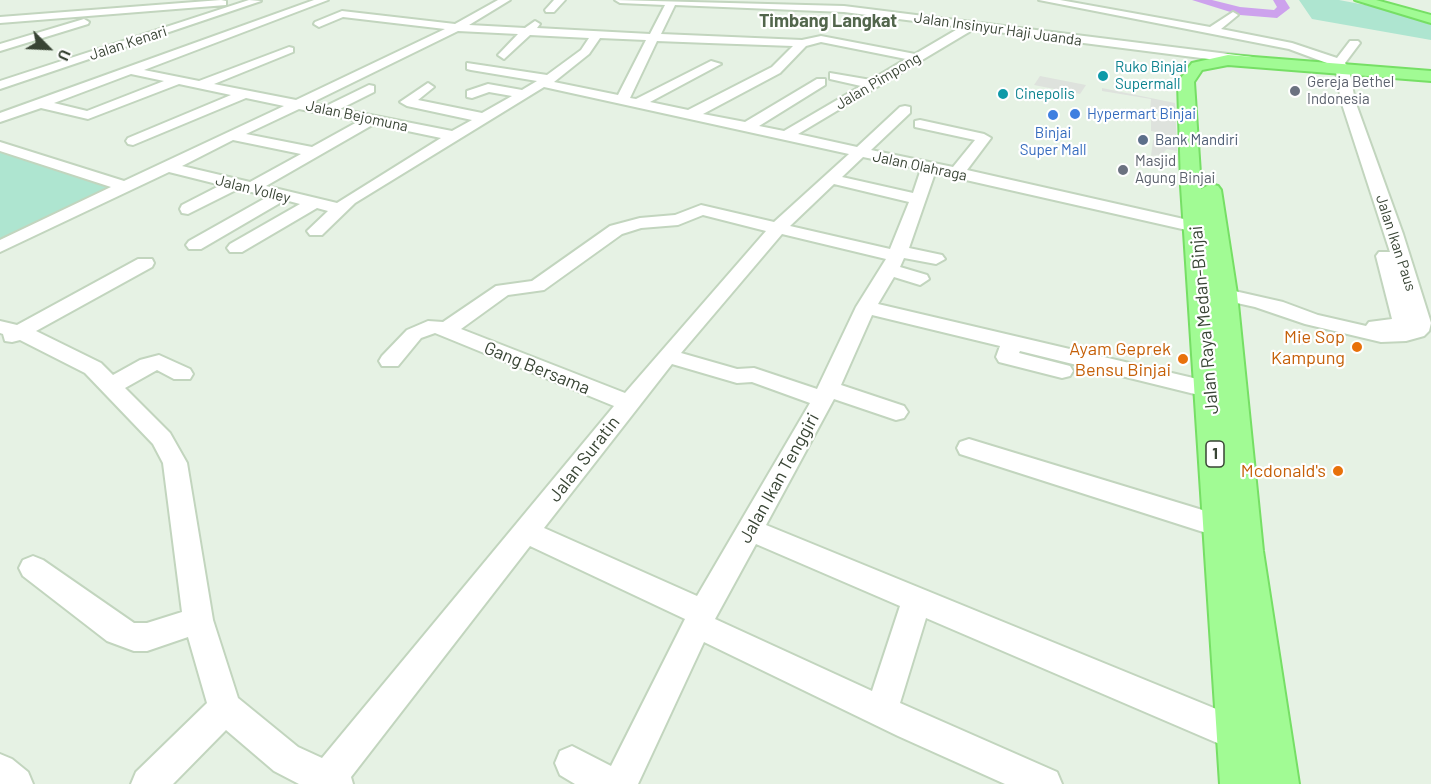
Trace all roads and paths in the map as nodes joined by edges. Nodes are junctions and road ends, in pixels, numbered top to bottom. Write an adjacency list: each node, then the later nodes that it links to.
1 (265, 0): 11 (street)
2 (293, 0): 45 (street)
3 (323, 0): 33 (street)
4 (505, 0): 25 (street)
5 (560, 0): 21 (street)
6 (620, 0): 12 (street, Jalan Insinyur Haji Juanda)
7 (868, 0): 22 (street)
8 (1044, 0): 15 (street)
9 (1361, 0): 29 (main road)
10 (239, 1): 11 (street); 13 (street)
11 (256, 1): 49 (street, Jalan Kenari)
12 (671, 1): 14 (street, Jalan Insinyur Haji Juanda); 44 (street)
13 (214, 2): 20 (street)
14 (771, 2): 22 (street, Jalan Insinyur Haji Juanda)
15 (1069, 2): 24 (street)
16 (1136, 3): 24 (street)
17 (908, 5): 26 (street)
18 (45, 6): 28 (street)
19 (1161, 8): 30 (street)
20 (122, 10): 28 (street); 51 (street)
21 (550, 10)
22 (854, 10): 26 (street, Jalan Insinyur Haji Juanda)
23 (459, 13): 25 (street)
24 (1116, 13): 30 (street)
25 (480, 15): 38 (street)
26 (895, 15): 37 (street, Jalan Insinyur Haji Juanda)
27 (1233, 15): 41 (street)
28 (32, 17): 31 (street)
29 (1427, 18)
30 (1143, 19): 39 (street)
31 (0, 20)
32 (539, 22): 40 (street)
33 (259, 24): 35 (street); 61 (street)
34 (319, 24): 38 (street)
35 (286, 26)
36 (715, 26): 46 (street)
37 (971, 26): 55 (street, Jalan Pimpong); 56 (street, Jalan Insinyur Haji Juanda)
38 (456, 27): 40 (street); 78 (street)
39 (1190, 28): 41 (street); 56 (street)
40 (527, 31): 42 (street); 54 (street)
41 (1212, 31): 60 (street)
42 (558, 32): 43 (street); 50 (street)
43 (597, 34): 44 (street); 66 (street)
44 (654, 36): 46 (street); 76 (street)
45 (187, 37)
46 (709, 40): 47 (street)
47 (802, 43): 55 (street); 83 (street)
48 (1354, 43): 60 (street)
49 (123, 45): 53 (street); 59 (street, Jalan Kenari)
50 (546, 47)
51 (0, 48)
52 (289, 50): 69 (street)
53 (149, 52)
54 (504, 55)
55 (918, 58): 70 (street, Jalan Pimpong)
56 (1195, 60): 60 (main road, 1); 88 (main road, Jalan Raya Medan-Binjai / 1)
57 (715, 63): 76 (street)
58 (471, 66): 66 (street)
59 (54, 67): 62 (street); 71 (street, Jalan Kenari)
60 (1338, 68): 64 (main road, 1); 68 (main road, 1); 88 (main road, Jalan Raya Medan-Binjai / 1); 107 (street, Jalan Ikan Paus)
61 (133, 70): 65 (street); 77 (street)
62 (72, 71)
63 (834, 76): 70 (street)
64 (1431, 76)
65 (180, 79): 69 (street); 77 (street)
66 (547, 81): 75 (street); 76 (street)
67 (820, 82): 89 (street)
68 (1431, 82)
69 (202, 84): 74 (street)
70 (872, 84): 91 (street, Jalan Pimpong)
71 (0, 85)
72 (428, 87): 84 (street)
73 (369, 89): 80 (street)
74 (246, 93): 78 (street); 86 (street)
75 (525, 94): 79 (street); 79 (street)
76 (630, 101): 83 (street, Jalan Olahraga)
77 (42, 104): 82 (street)
78 (299, 104): 80 (street, Jalan Bejomuna); 92 (street, Jalan Bejomuna)
79 (504, 106): 84 (street)
80 (328, 110): 85 (street, Jalan Bejomuna)
81 (905, 110): 96 (street)
82 (4, 115)
83 (690, 115): 89 (street, Jalan Olahraga)
84 (484, 118): 90 (street)
85 (370, 120): 90 (street, Jalan Bejomuna); 95 (street)
86 (172, 124): 92 (street); 93 (street)
87 (921, 124): 99 (street)
88 (1196, 125): 114 (main road, Jalan Raya Medan-Binjai / 1)
89 (747, 127): 91 (street, Jalan Olahraga)
90 (454, 136): 110 (street)
91 (786, 136): 96 (street, Jalan Olahraga)
92 (231, 137): 95 (street); 97 (street, Jalan Bejomuna)
93 (133, 141)
94 (0, 146): 103 (street)
95 (315, 152): 104 (street)
96 (857, 153): 98 (street, Jalan Olahraga); 101 (street, Jalan Suratin)
97 (168, 167): 102 (street, Jalan Volley); 103 (street, Jalan Bejomuna)
98 (929, 168): 99 (street, Jalan Olahraga); 108 (street, Jalan Ikan Tenggiri)
99 (956, 174): 100 (street, Jalan Olahraga)
100 (974, 178): 105 (street); 114 (street, Jalan Olahraga)
101 (832, 179): 108 (street); 113 (street, Jalan Suratin)
102 (234, 184): 104 (street, Jalan Volley); 111 (street)
103 (126, 186): 118 (street, Jalan Bejomuna)
104 (251, 188): 106 (street, Jalan Volley)
105 (964, 193)
106 (281, 196): 109 (street, Jalan Volley); 117 (street)
107 (1375, 196): 125 (street, Jalan Ikan Paus); 129 (street, Jalan Ikan Paus)
108 (918, 200): 120 (street, Jalan Ikan Tenggiri)
109 (313, 203): 110 (street, Jalan Volley); 119 (street)
110 (338, 208): 115 (street)
111 (188, 209)
112 (678, 220): 113 (street); 116 (street); 127 (street)
113 (778, 228): 120 (street); 132 (street, Jalan Suratin)
114 (1207, 230): 124 (main road, Jalan Raya Medan-Binjai / 1)
115 (316, 231)
116 (668, 241)
117 (195, 245)
118 (0, 247)
119 (236, 248)
120 (894, 259): 121 (street); 123 (street); 126 (street, Jalan Ikan Tenggiri)
121 (936, 259)
122 (145, 263): 128 (street)
123 (920, 279)
124 (1213, 291): 125 (street, Jalan Ikan Paus); 137 (main road, Jalan Raya Medan-Binjai / 1)
125 (1263, 304): 129 (street, Jalan Ikan Paus)
126 (866, 307): 131 (street); 138 (street, Jalan Ikan Tenggiri)
127 (447, 329): 133 (street); 139 (street, Gang Bersama)
128 (7, 334): 136 (street)
129 (1406, 335): 130 (street)
130 (1431, 341)
131 (1012, 342): 134 (street); 137 (street)
132 (667, 356): 138 (street); 139 (street, Jalan Suratin)
133 (390, 361)
134 (1062, 371)
135 (182, 374): 136 (street)
136 (113, 385): 148 (street)
137 (1221, 392): 142 (main road, Jalan Raya Medan-Binjai / 1); 161 (main road, Jalan Raya Medan-Binjai / 1)
138 (825, 394): 140 (street); 143 (street, Jalan Ikan Tenggiri)
139 (628, 403): 144 (street, Jalan Suratin)
140 (896, 412)
141 (969, 448): 142 (street)
142 (1222, 527): 151 (main road, Jalan Raya Medan-Binjai / 1)
143 (749, 530): 146 (street); 147 (street, Jalan Ikan Tenggiri)
144 (526, 532): 147 (street); 154 (street, Jalan Suratin)
145 (33, 568): 148 (street)
146 (916, 601): 149 (street); 151 (street)
147 (700, 619): 158 (street, Jalan Ikan Tenggiri); 159 (street)
148 (198, 620): 150 (street)
149 (886, 698)
150 (225, 708): 154 (street); 156 (street)
151 (1236, 734): 160 (main road, Jalan Raya Medan-Binjai / 1)
152 (572, 763): 157 (street)
153 (0, 771): 155 (street)
154 (331, 782)
155 (16, 784)
156 (148, 784)
157 (608, 784)
158 (620, 784)
159 (1045, 784)
160 (1242, 784)
161 (1277, 784)

